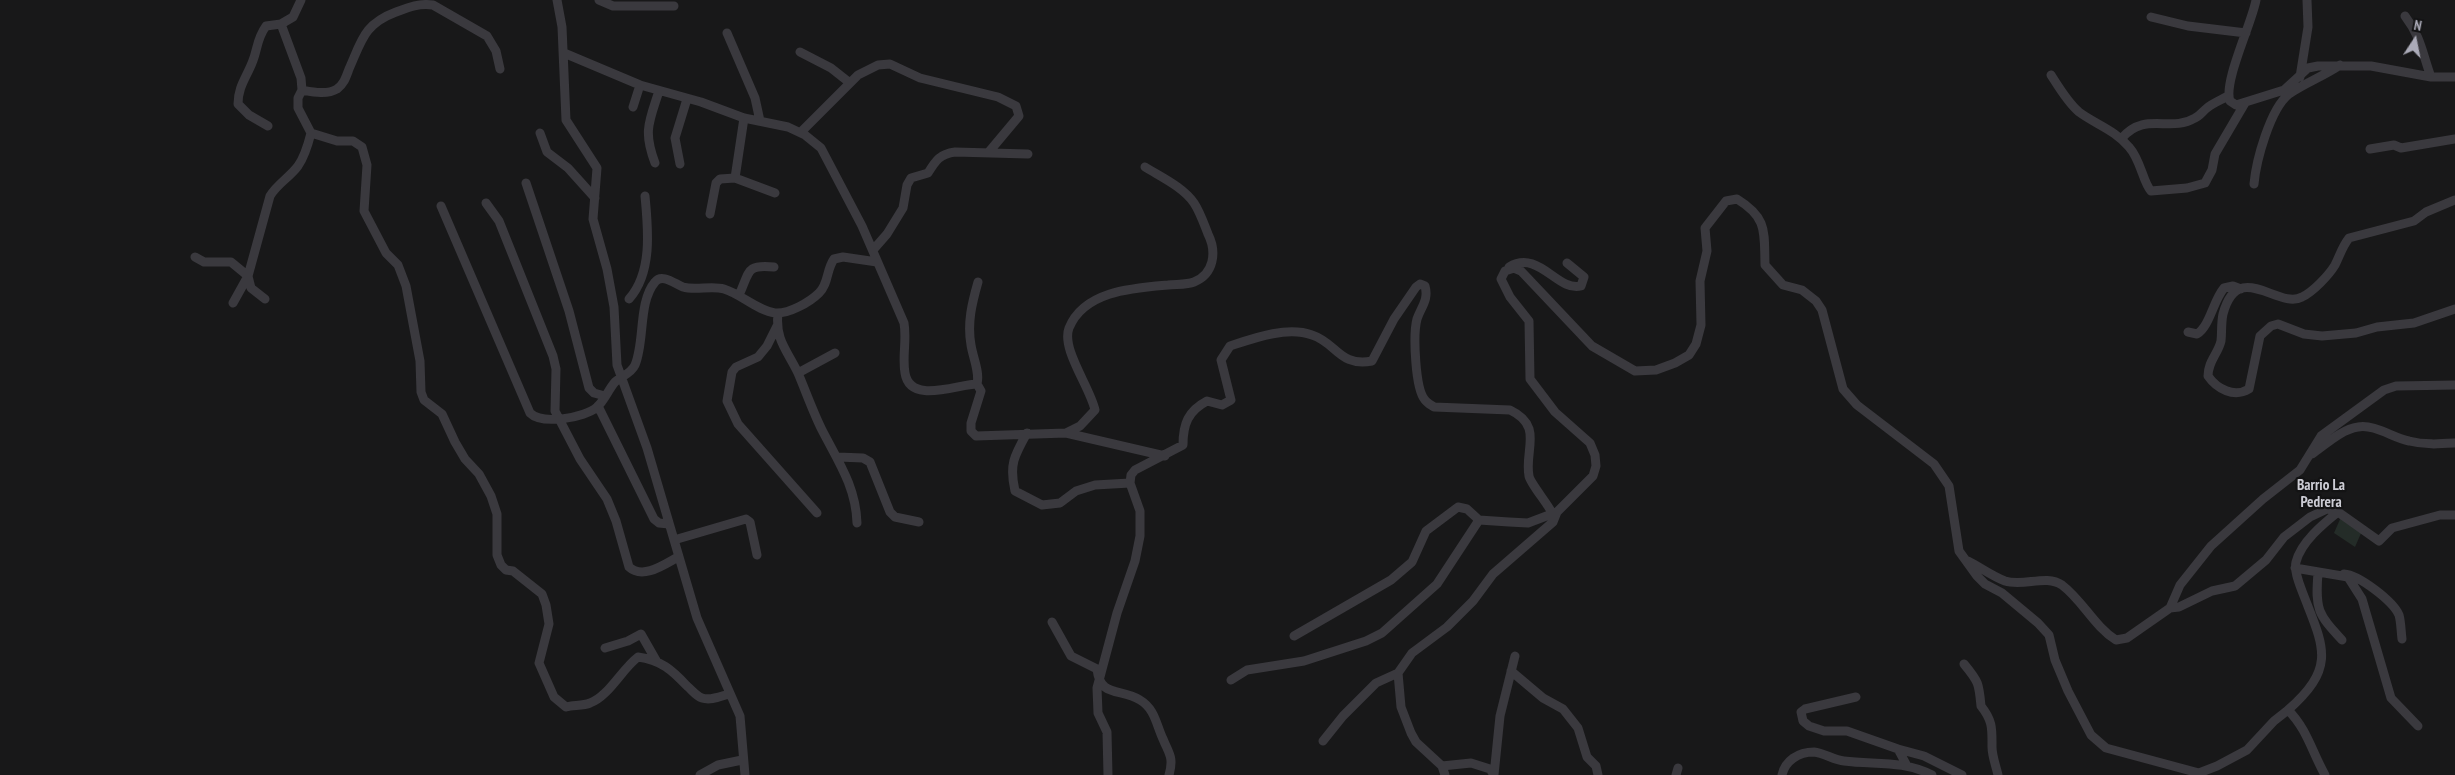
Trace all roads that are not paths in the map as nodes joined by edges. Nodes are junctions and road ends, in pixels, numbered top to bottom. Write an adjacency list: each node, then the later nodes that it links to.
1 (301, 0): 11 (street)
2 (442, 0): 8 (street)
3 (557, 0): 15 (street)
4 (598, 0): 7 (street)
5 (2256, 0): 12 (street)
6 (2307, 0): 20 (street)
7 (674, 6)
8 (446, 13): 18 (street); 26 (street)
9 (2405, 16): 22 (street)
10 (2151, 17): 12 (street)
11 (281, 24): 26 (street); 34 (street)
12 (2246, 33): 28 (street)
13 (727, 34): 33 (street)
14 (800, 52): 24 (street)
15 (564, 53): 25 (street); 51 (street)
16 (2340, 65): 17 (street); 21 (street); 22 (street)
17 (2318, 66): 20 (street); 21 (street)
18 (500, 69)
19 (2051, 75): 38 (street)
20 (2300, 77): 30 (street)
21 (2322, 77): 48 (street)
22 (2431, 77): 23 (street)
23 (2455, 77)
24 (850, 83): 35 (street); 41 (street)
25 (640, 85): 27 (street); 31 (street)
26 (302, 90): 36 (street)
27 (659, 91): 29 (street); 43 (street)
28 (2228, 96): 30 (street); 38 (street)
29 (687, 99): 32 (street); 44 (street)
30 (2245, 104): 38 (street)
31 (632, 107)
32 (744, 118): 33 (street); 46 (street)
33 (760, 121): 35 (street)
34 (268, 126)
35 (801, 132): 56 (street)
36 (312, 133): 62 (street); 110 (street)
37 (540, 134): 51 (street)
38 (2122, 138)
39 (2455, 139): 40 (street)
40 (2370, 149)
41 (988, 153): 42 (street); 56 (street)
42 (1028, 154)
43 (655, 163)
44 (680, 164)
45 (1144, 167): 82 (street)
46 (735, 178): 49 (street); 55 (street)
47 (526, 183): 78 (street)
48 (2254, 184)
49 (775, 193)
50 (645, 196): 67 (street)
51 (595, 198): 75 (street)
52 (2455, 200): 64 (street)
53 (486, 203): 80 (street)
54 (440, 206): 80 (street)
55 (710, 214)
56 (873, 250): 58 (street)
57 (195, 257): 62 (street)
58 (877, 262): 70 (street); 76 (street)
59 (1567, 263): 61 (street)
60 (774, 267): 65 (street)
61 (1505, 271): 90 (street); 99 (street)
62 (248, 276): 66 (street); 68 (street)
63 (978, 282): 76 (street)
64 (2241, 289): 69 (street); 72 (street)
65 (739, 295): 70 (street); 75 (street)
66 (264, 299)
67 (630, 299)
68 (233, 303)
69 (2455, 309)
70 (778, 312): 71 (street)
71 (777, 326): 74 (street); 89 (street)
72 (2188, 332)
73 (835, 353): 74 (street)
74 (798, 374): 86 (street)
75 (621, 378): 78 (street); 95 (street)
76 (977, 384): 81 (street)
77 (2455, 385): 84 (street)
78 (605, 396): 79 (street)
79 (598, 406): 80 (street); 95 (street)
80 (558, 419): 98 (street)
81 (1027, 433): 82 (street); 87 (street)
82 (1066, 433): 85 (street)
83 (2455, 443): 84 (street)
84 (2309, 455): 103 (street)
85 (1165, 456): 87 (street); 90 (street)
86 (838, 457): 93 (street); 94 (street)
87 (1130, 483): 115 (street)
88 (2338, 512): 91 (street); 100 (street); 103 (street)
89 (817, 513)
90 (1555, 513): 92 (street); 113 (street)
91 (2455, 515)
92 (1479, 520): 105 (street); 114 (street)
93 (919, 522)
94 (857, 523)
95 (669, 524): 96 (street)
96 (674, 540): 97 (street); 98 (street)
97 (757, 555)
98 (678, 557): 116 (street)
99 (1965, 560): 103 (street); 118 (street)
100 (2295, 568): 101 (street); 118 (street)
101 (2318, 573): 102 (street); 107 (street)
102 (2337, 575): 106 (street); 119 (street)
103 (2170, 608)
104 (1052, 622): 115 (street)
105 (1294, 636)
106 (2402, 639)
107 (2342, 640)
108 (606, 648): 110 (street)
109 (1515, 656): 112 (street)
110 (657, 662): 116 (street)
111 (1964, 664): 134 (street)
112 (1511, 671): 129 (street); 130 (street)
113 (1398, 672): 120 (street); 124 (street)
114 (1231, 680)
115 (1098, 681): 127 (street); 128 (street)
116 (729, 694): 122 (street)
117 (1856, 697): 121 (street)
118 (2288, 710): 135 (street)
119 (2418, 726)
120 (1323, 741)
121 (1898, 749): 123 (street); 133 (street)
122 (742, 760): 125 (street); 126 (street)
123 (1906, 764): 131 (street); 132 (street)
124 (1444, 771): 129 (street)
125 (700, 775)
126 (745, 775)
127 (1108, 775)
128 (1169, 775)
129 (1494, 775)
130 (1598, 775)
131 (1782, 775)
132 (1932, 775)
133 (1962, 775)
134 (1998, 775)
135 (2325, 775)

